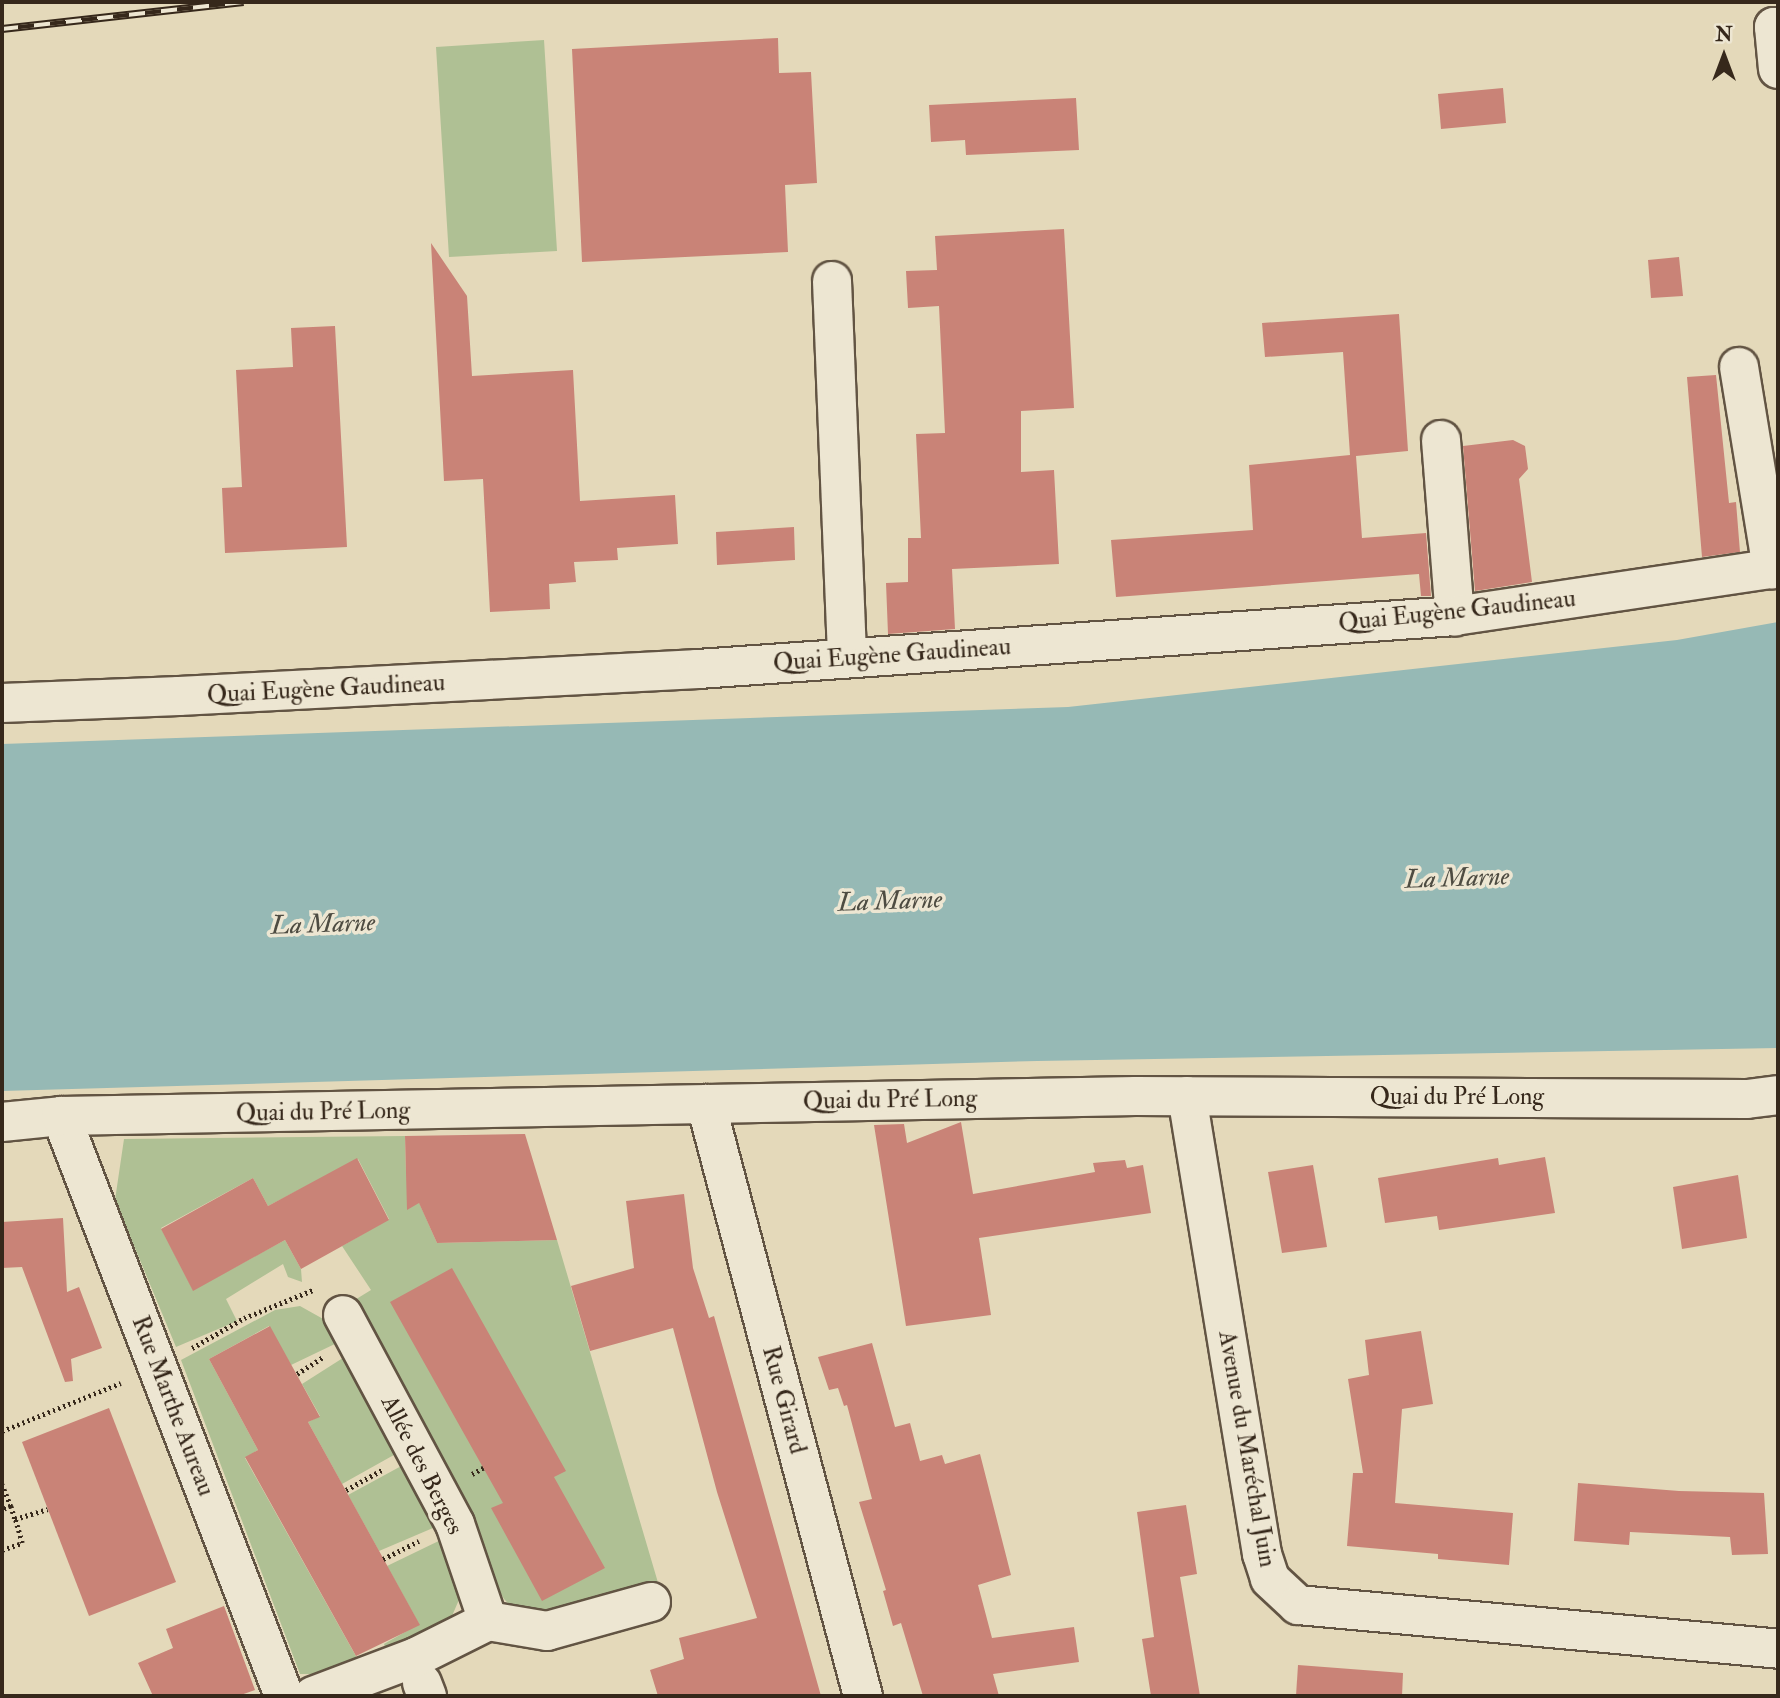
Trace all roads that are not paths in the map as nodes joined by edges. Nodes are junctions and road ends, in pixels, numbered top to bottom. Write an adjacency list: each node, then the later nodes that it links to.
1 (1778, 27): 2 (street)
2 (1778, 69)
3 (832, 281): 8 (street)
4 (1739, 367): 6 (street)
5 (1441, 440): 7 (street)
6 (1775, 569): 7 (street, Quai Eugène Gaudineau)
7 (1455, 616): 8 (street, Quai Eugène Gaudineau)
8 (847, 658): 9 (street, Quai Eugène Gaudineau)
9 (2, 703)
10 (1778, 1095): 11 (street, Quai du Pré Long)
11 (1187, 1096): 12 (street, Quai du Pré Long); 18 (street, Avenue du Maréchal Juin)
12 (706, 1104): 13 (street, Quai du Pré Long); 21 (street, Rue Girard)
13 (61, 1116): 14 (street, Quai du Pré Long); 19 (street, Rue Marthe Aureau)
14 (2, 1122)
15 (343, 1315): 17 (street, Allée des Berges)
16 (651, 1602): 17 (street)
17 (488, 1621): 20 (street)
18 (1778, 1649)
19 (284, 1696)
20 (313, 1696)
21 (863, 1696)

